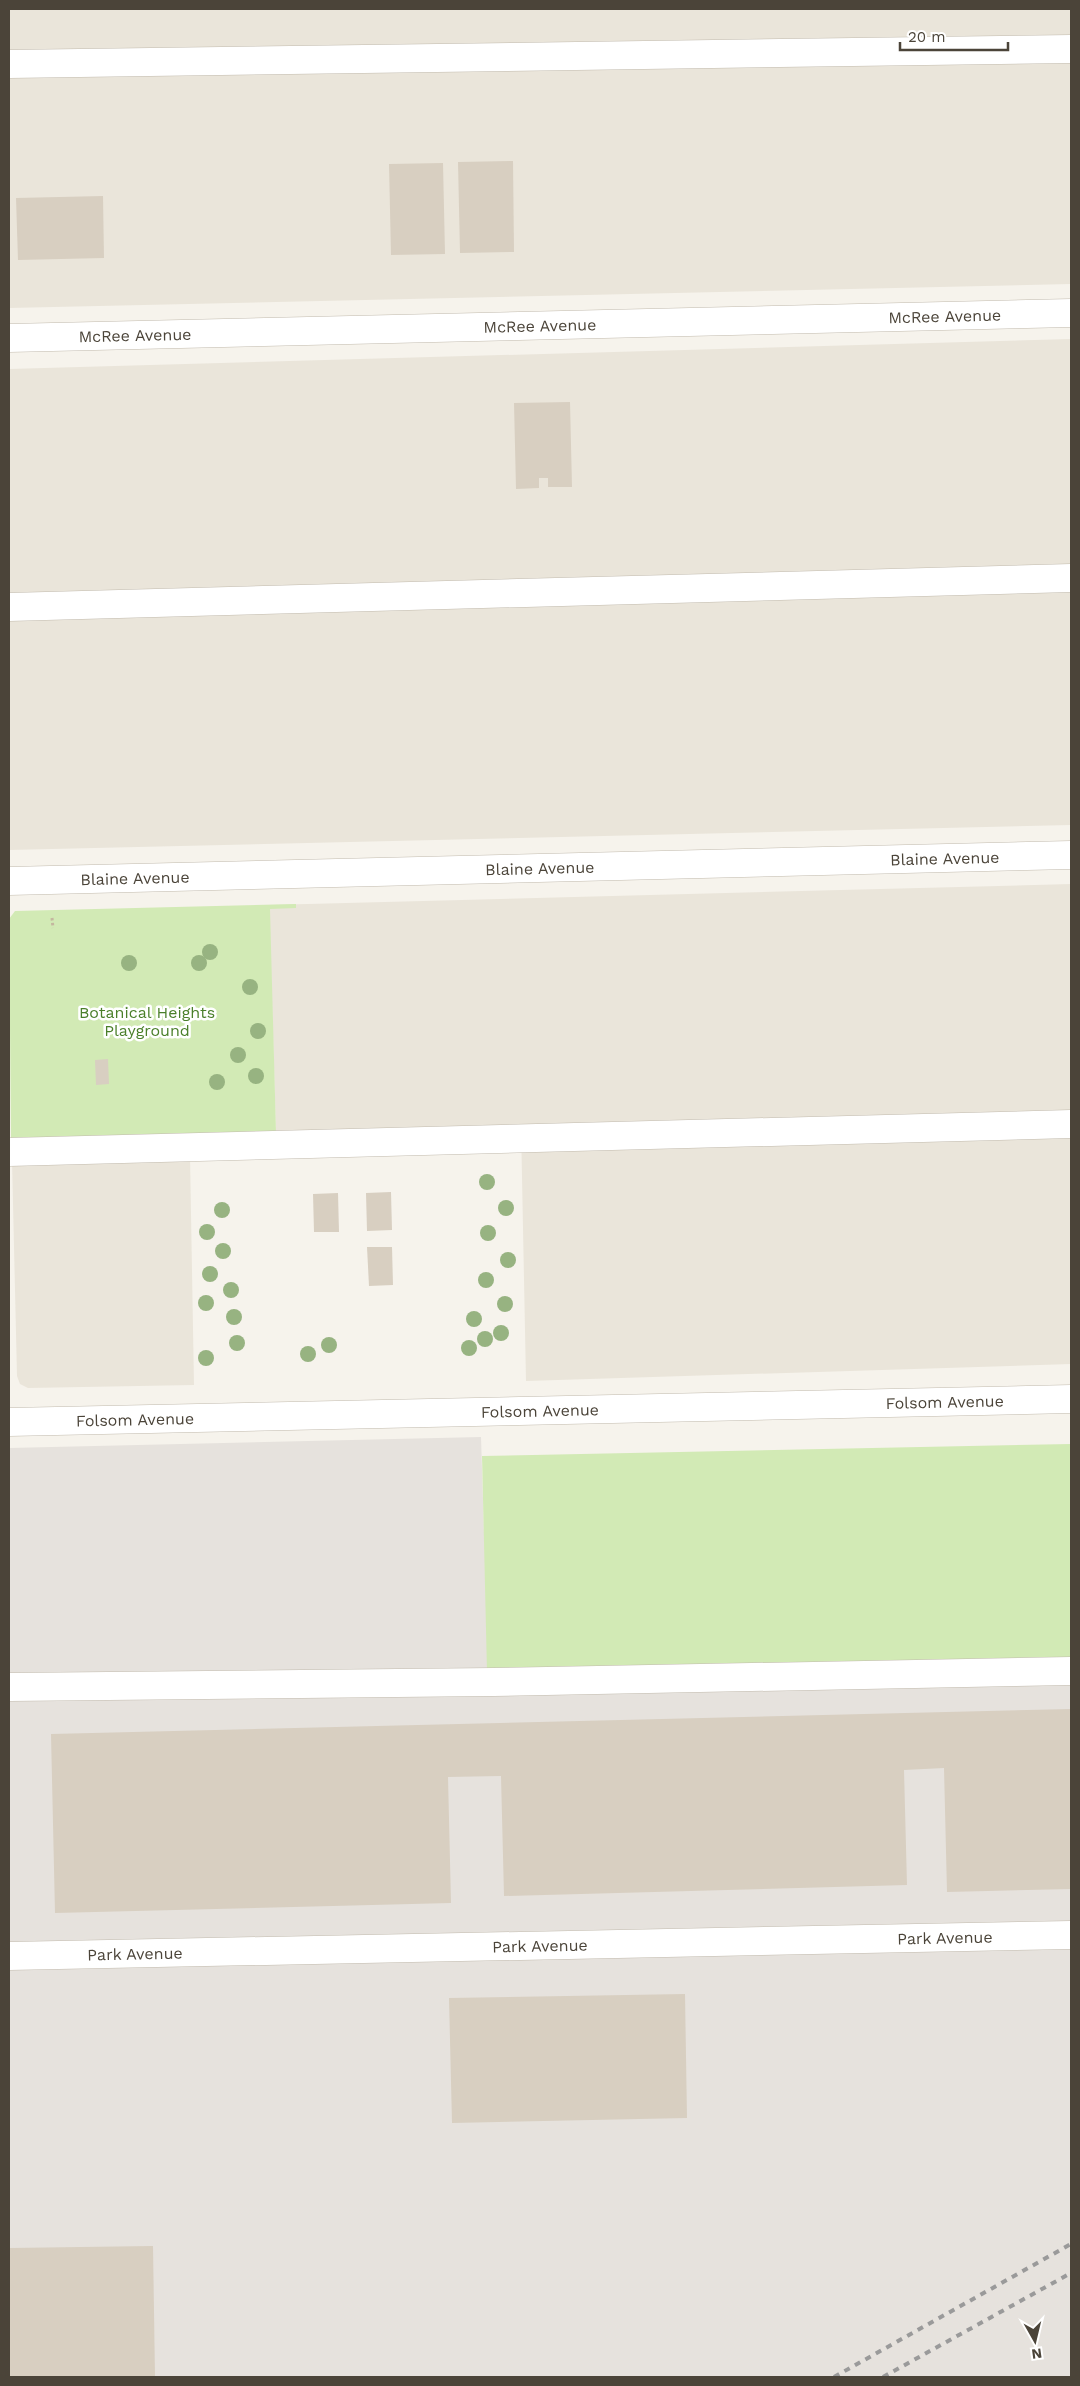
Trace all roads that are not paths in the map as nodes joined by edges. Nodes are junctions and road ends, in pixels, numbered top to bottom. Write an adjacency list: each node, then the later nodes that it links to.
1 (1071, 49): 2 (street)
2 (9, 64)
3 (1071, 313): 4 (street, McRee Avenue)
4 (9, 338)
5 (1071, 578): 6 (street)
6 (9, 607)
7 (1071, 855): 8 (street, Blaine Avenue)
8 (9, 881)
9 (1071, 1124): 10 (street)
10 (9, 1152)
11 (1071, 1399): 12 (street, Folsom Avenue)
12 (9, 1422)
13 (1071, 1671): 14 (street)
14 (9, 1687)
15 (1071, 1935): 16 (street, Park Avenue)
16 (9, 1956)

